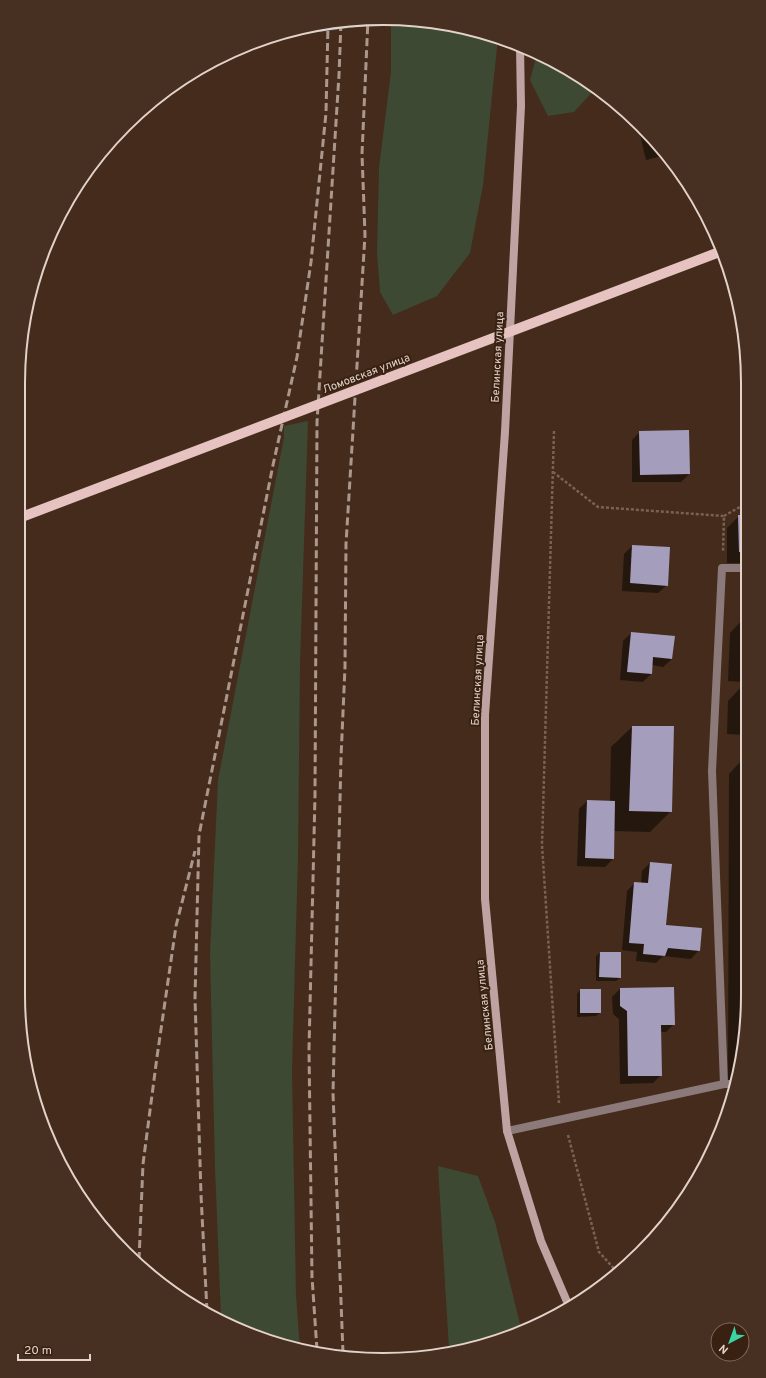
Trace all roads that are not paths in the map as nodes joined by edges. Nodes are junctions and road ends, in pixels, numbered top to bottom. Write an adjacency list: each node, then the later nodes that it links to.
1 (520, 52): 7 (main road, Белинская улица)
2 (717, 253): 3 (main road, Ломовская улица, bridge)
3 (25, 516)
4 (741, 568): 5 (lane)
5 (724, 1084): 6 (lane); 7 (lane)
6 (730, 1084)
7 (508, 1131): 8 (main road, Белинская улица)
8 (567, 1302)

